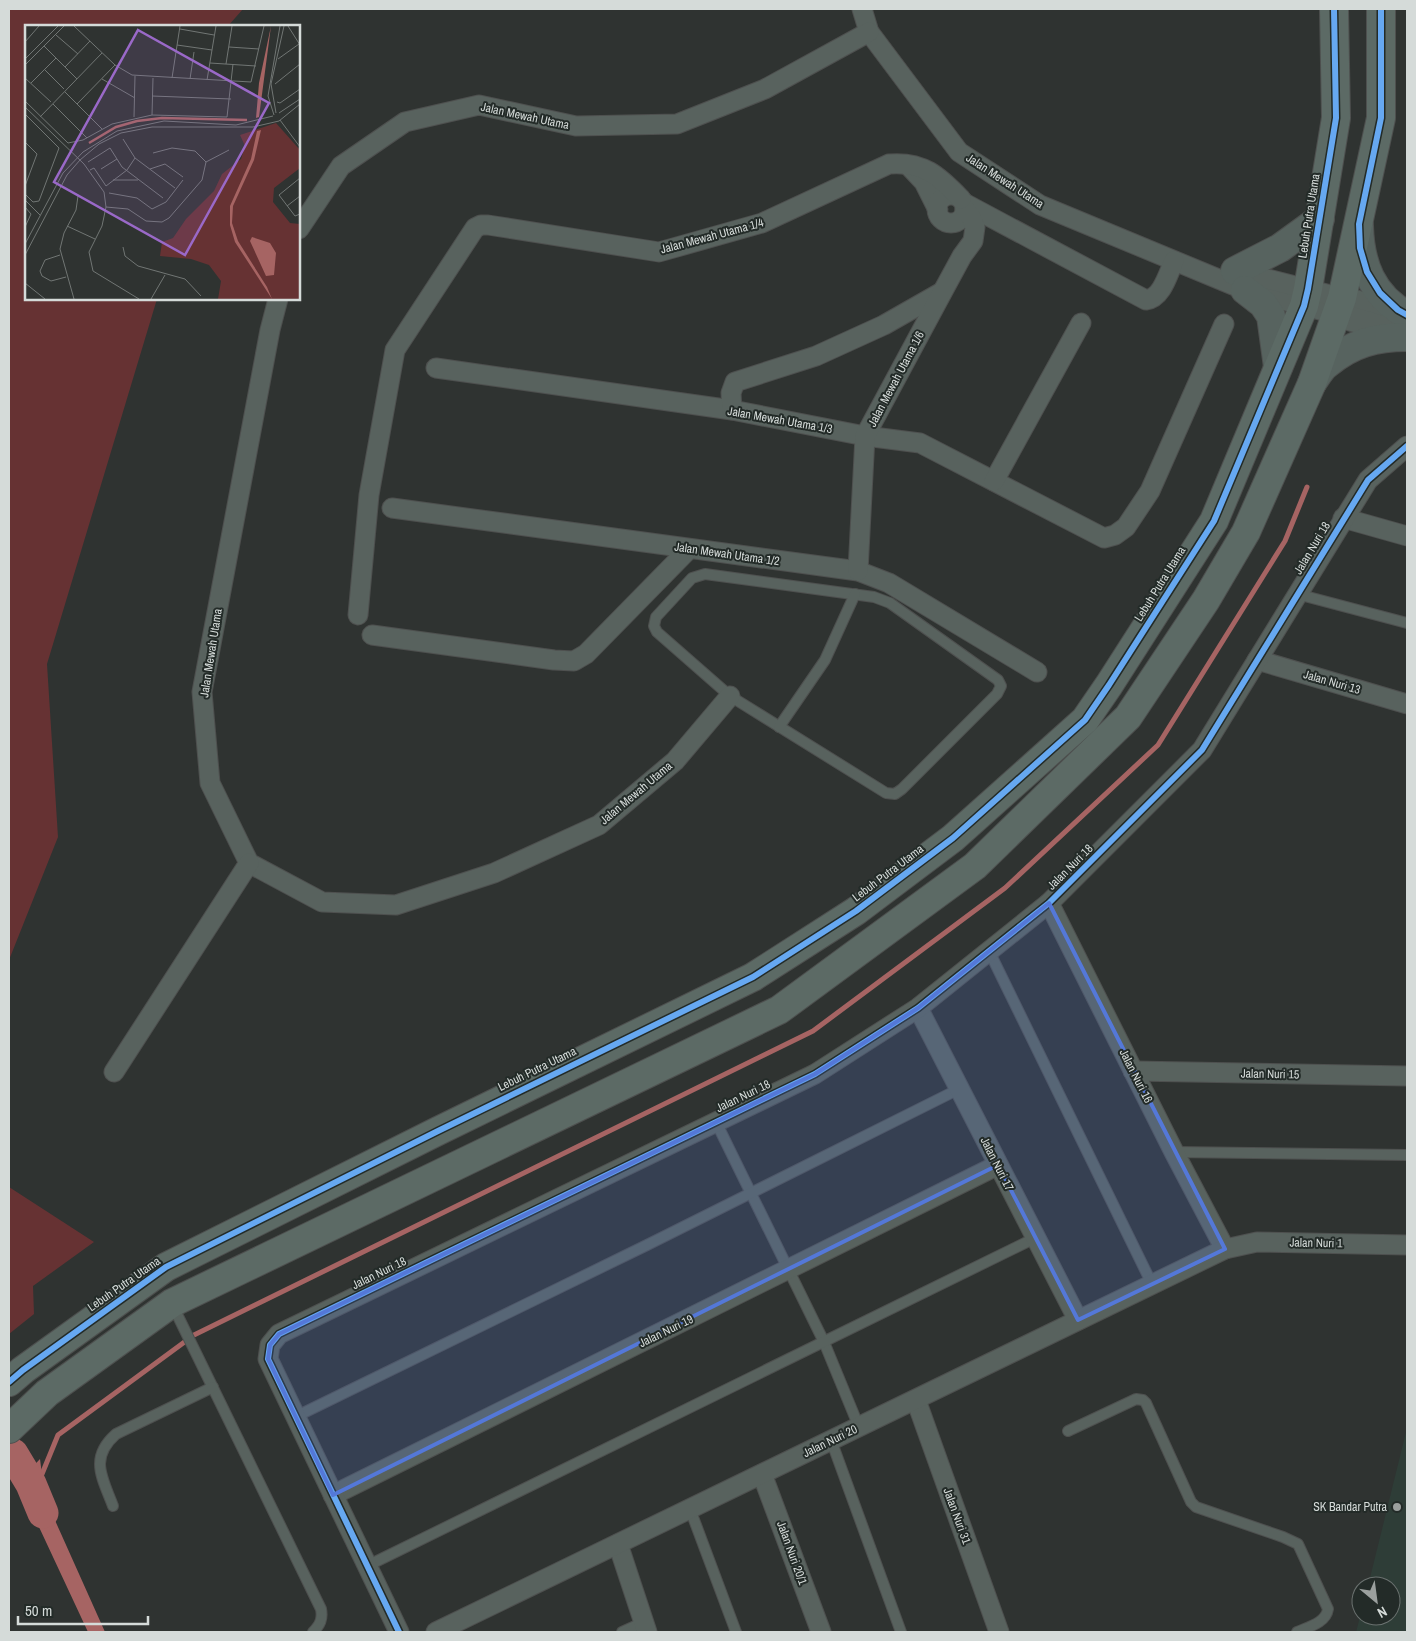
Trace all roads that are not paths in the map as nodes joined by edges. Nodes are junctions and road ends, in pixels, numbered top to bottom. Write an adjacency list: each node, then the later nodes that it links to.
1 (862, 9): 4 (street, Jalan Mewah Utama)
2 (1334, 9): 9 (main road, Lebuh Putra Utama)
3 (1380, 9): 6 (main road)
4 (869, 32): 10 (street, Jalan Mewah Utama); 12 (street, Jalan Mewah Utama)
5 (908, 165): 7 (street, Jalan Mewah Utama 1/4); 8 (street); 36 (street, Jalan Mewah Utama 1/4)
6 (1364, 200): 17 (main road); 18 (main road)
7 (963, 204): 8 (street); 11 (street, Jalan Mewah Utama 1/6); 12 (street, Jalan Mewah Utama 1/4)
8 (942, 216): 11 (street)
9 (1320, 219): 13 (main road); 15 (main road, Lebuh Putra Utama)
10 (300, 227)
11 (962, 256): 14 (street, Jalan Mewah Utama 1/6)
12 (1181, 265): 13 (street, Jalan Mewah Utama)
13 (1240, 280): 15 (street, Jalan Mewah Utama); 22 (main road)
14 (943, 291): 25 (street); 26 (street, Jalan Mewah Utama 1/6)
15 (1306, 298): 17 (street, Jalan Mewah Utama); 22 (main road, Lebuh Putra Utama)
16 (278, 300): 44 (street, Jalan Mewah Utama)
17 (1338, 306): 18 (street); 21 (street); 24 (main road)
18 (1407, 316)
19 (1082, 323): 28 (street)
20 (1224, 324): 28 (street, Jalan Mewah Utama 1/3)
21 (1407, 336): 24 (main road)
22 (1278, 367): 65 (main road, Lebuh Putra Utama)
23 (436, 368): 25 (street, Jalan Mewah Utama 1/3)
24 (1312, 382): 62 (main road)
25 (732, 410): 26 (street, Jalan Mewah Utama 1/3)
26 (866, 436): 28 (street, Jalan Mewah Utama 1/3); 33 (street, Jalan Mewah Utama 1/6)
27 (1407, 446): 30 (street)
28 (994, 481)
29 (392, 508): 32 (street, Jalan Mewah Utama 1/2)
30 (1343, 518): 31 (street); 35 (street, Jalan Nuri 18)
31 (1407, 536)
32 (689, 548): 33 (street, Jalan Mewah Utama 1/2); 38 (street)
33 (858, 571): 40 (street, Jalan Mewah Utama 1/2)
34 (855, 594): 41 (lane); 43 (lane); 43 (lane)
35 (1297, 594): 37 (lane); 39 (street, Jalan Nuri 18)
36 (358, 615)
37 (1407, 624)
38 (372, 635)
39 (1257, 660): 42 (street, Jalan Nuri 13); 45 (street, Jalan Nuri 18)
40 (1037, 672)
41 (730, 696): 43 (lane); 44 (street, Jalan Mewah Utama)
42 (1407, 704)
43 (779, 727)
44 (249, 863): 49 (street)
45 (1050, 903): 46 (street, Jalan Nuri 18); 48 (street, Jalan Nuri 16)
46 (989, 951): 47 (street, Jalan Nuri 18); 61 (lane)
47 (918, 1008): 51 (street, Jalan Nuri 17); 52 (street, Jalan Nuri 18)
48 (1133, 1071): 50 (street, Jalan Nuri 15); 53 (street, Jalan Nuri 16)
49 (114, 1072)
50 (1407, 1076)
51 (959, 1089): 55 (street, Jalan Nuri 17); 56 (lane)
52 (716, 1122): 56 (lane); 68 (street, Jalan Nuri 18)
53 (1174, 1152): 54 (lane); 59 (street, Jalan Nuri 16)
54 (1407, 1156)
55 (998, 1166): 57 (street, Jalan Nuri 17); 60 (street, Jalan Nuri 19)
56 (752, 1192): 60 (lane); 68 (lane)
57 (1035, 1238): 63 (street, Jalan Nuri 17); 64 (lane)
58 (1407, 1245): 59 (street, Jalan Nuri 1)
59 (1225, 1249): 61 (street, Jalan Nuri 20)
60 (789, 1270): 64 (lane); 74 (street, Jalan Nuri 19)
61 (1152, 1284): 63 (street, Jalan Nuri 20)
62 (172, 1303): 66 (lane); 70 (main road)
63 (1078, 1320): 67 (street, Jalan Nuri 20)
64 (824, 1342): 69 (lane); 78 (lane)
65 (9, 1382)
66 (212, 1387): 75 (lane); 80 (lane)
67 (916, 1400): 69 (street, Jalan Nuri 20); 87 (street, Jalan Nuri 31)
68 (295, 1417): 74 (street, Jalan Nuri 18)
69 (860, 1427): 72 (street, Jalan Nuri 20)
70 (9, 1429)
71 (1068, 1431): 88 (lane)
72 (831, 1440): 73 (street, Jalan Nuri 20); 86 (lane)
73 (762, 1474): 76 (street, Jalan Nuri 20); 85 (street, Jalan Nuri 20/1)
74 (333, 1496): 78 (street, Jalan Nuri 18)
75 (113, 1506)
76 (690, 1509): 77 (street, Jalan Nuri 20); 84 (lane)
77 (618, 1544): 79 (street); 82 (street, Jalan Nuri 20)
78 (367, 1566): 81 (street, Jalan Nuri 18)
79 (646, 1627): 83 (lane)
80 (313, 1632)
81 (399, 1632)
82 (436, 1632)
83 (622, 1632)
84 (736, 1632)
85 (821, 1632)
86 (902, 1632)
87 (999, 1632)
88 (1297, 1632)

